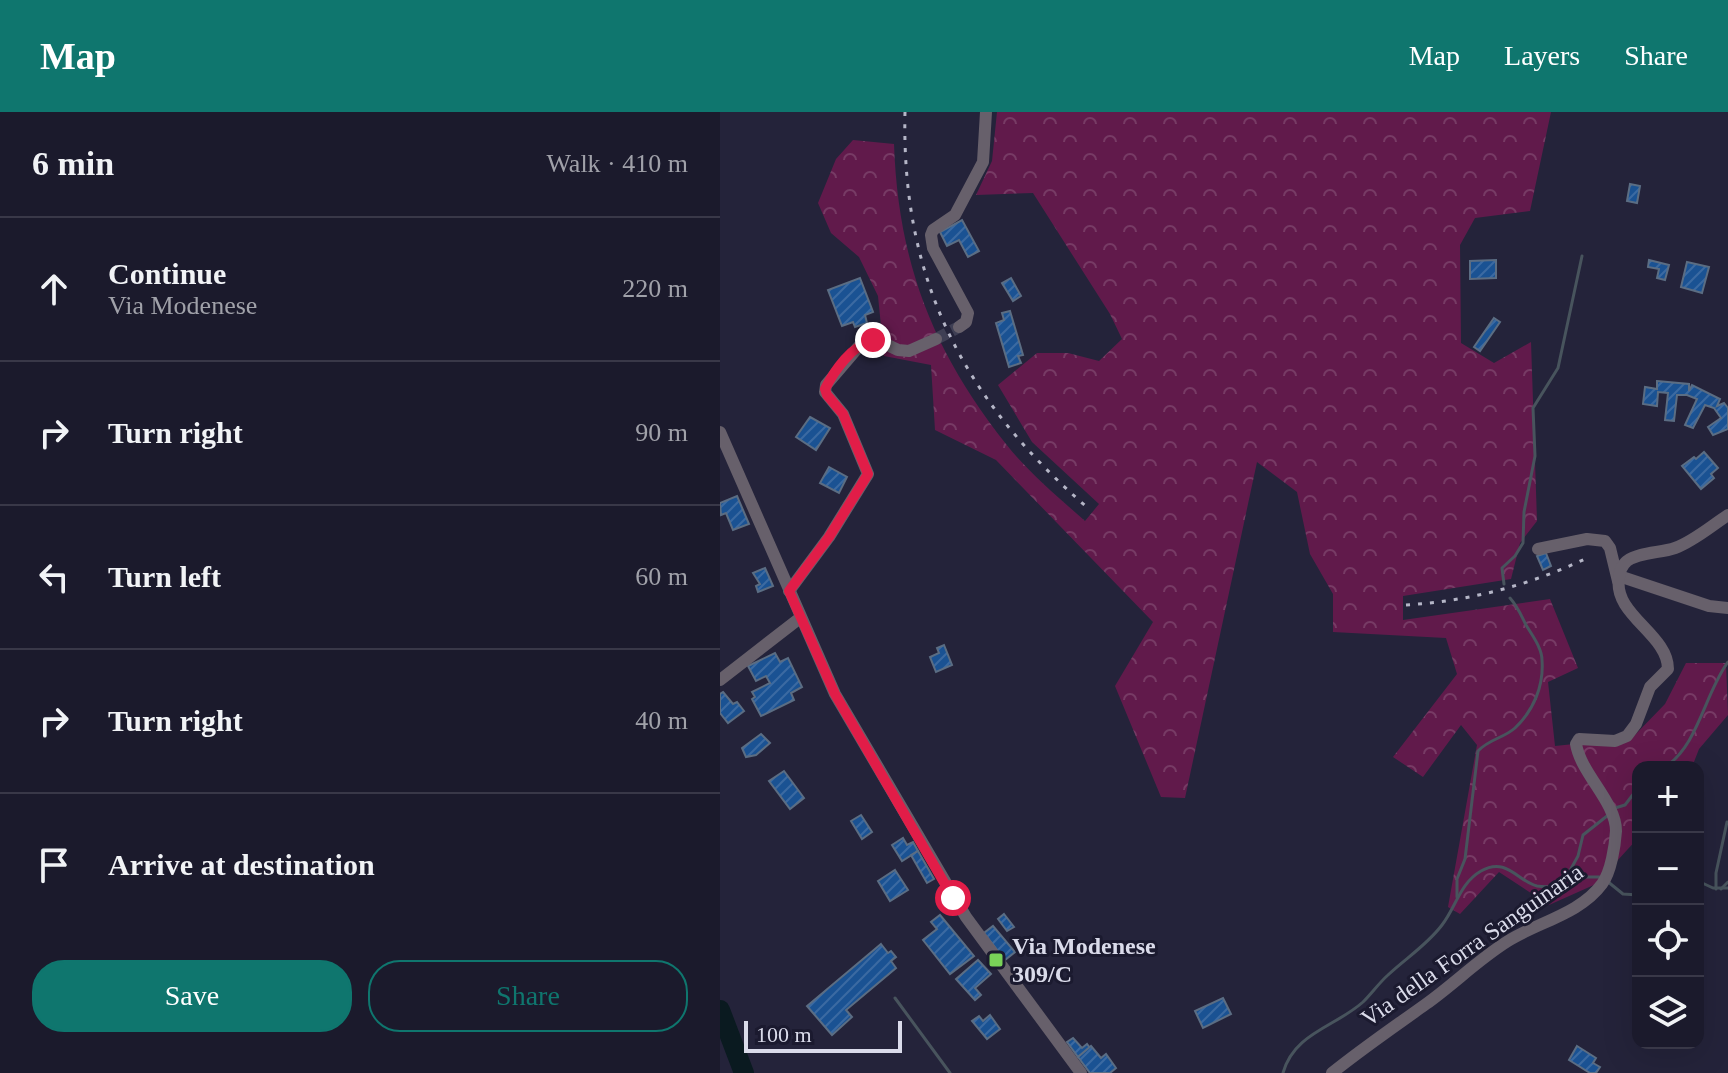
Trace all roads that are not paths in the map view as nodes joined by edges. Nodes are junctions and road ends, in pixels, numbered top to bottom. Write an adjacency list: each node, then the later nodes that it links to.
1 (986, 112): 2 (street)
2 (959, 327)
3 (936, 339): 8 (street)
4 (720, 432): 8 (street)
5 (1728, 515): 7 (street)
6 (1538, 549): 7 (street)
7 (1618, 578): 9 (street); 13 (street, Via della Forra Sanguinaria)
8 (789, 591): 10 (street)
9 (1728, 608)
10 (800, 618): 11 (street); 12 (street)
11 (720, 680)
12 (1081, 1073)
13 (1332, 1073)

